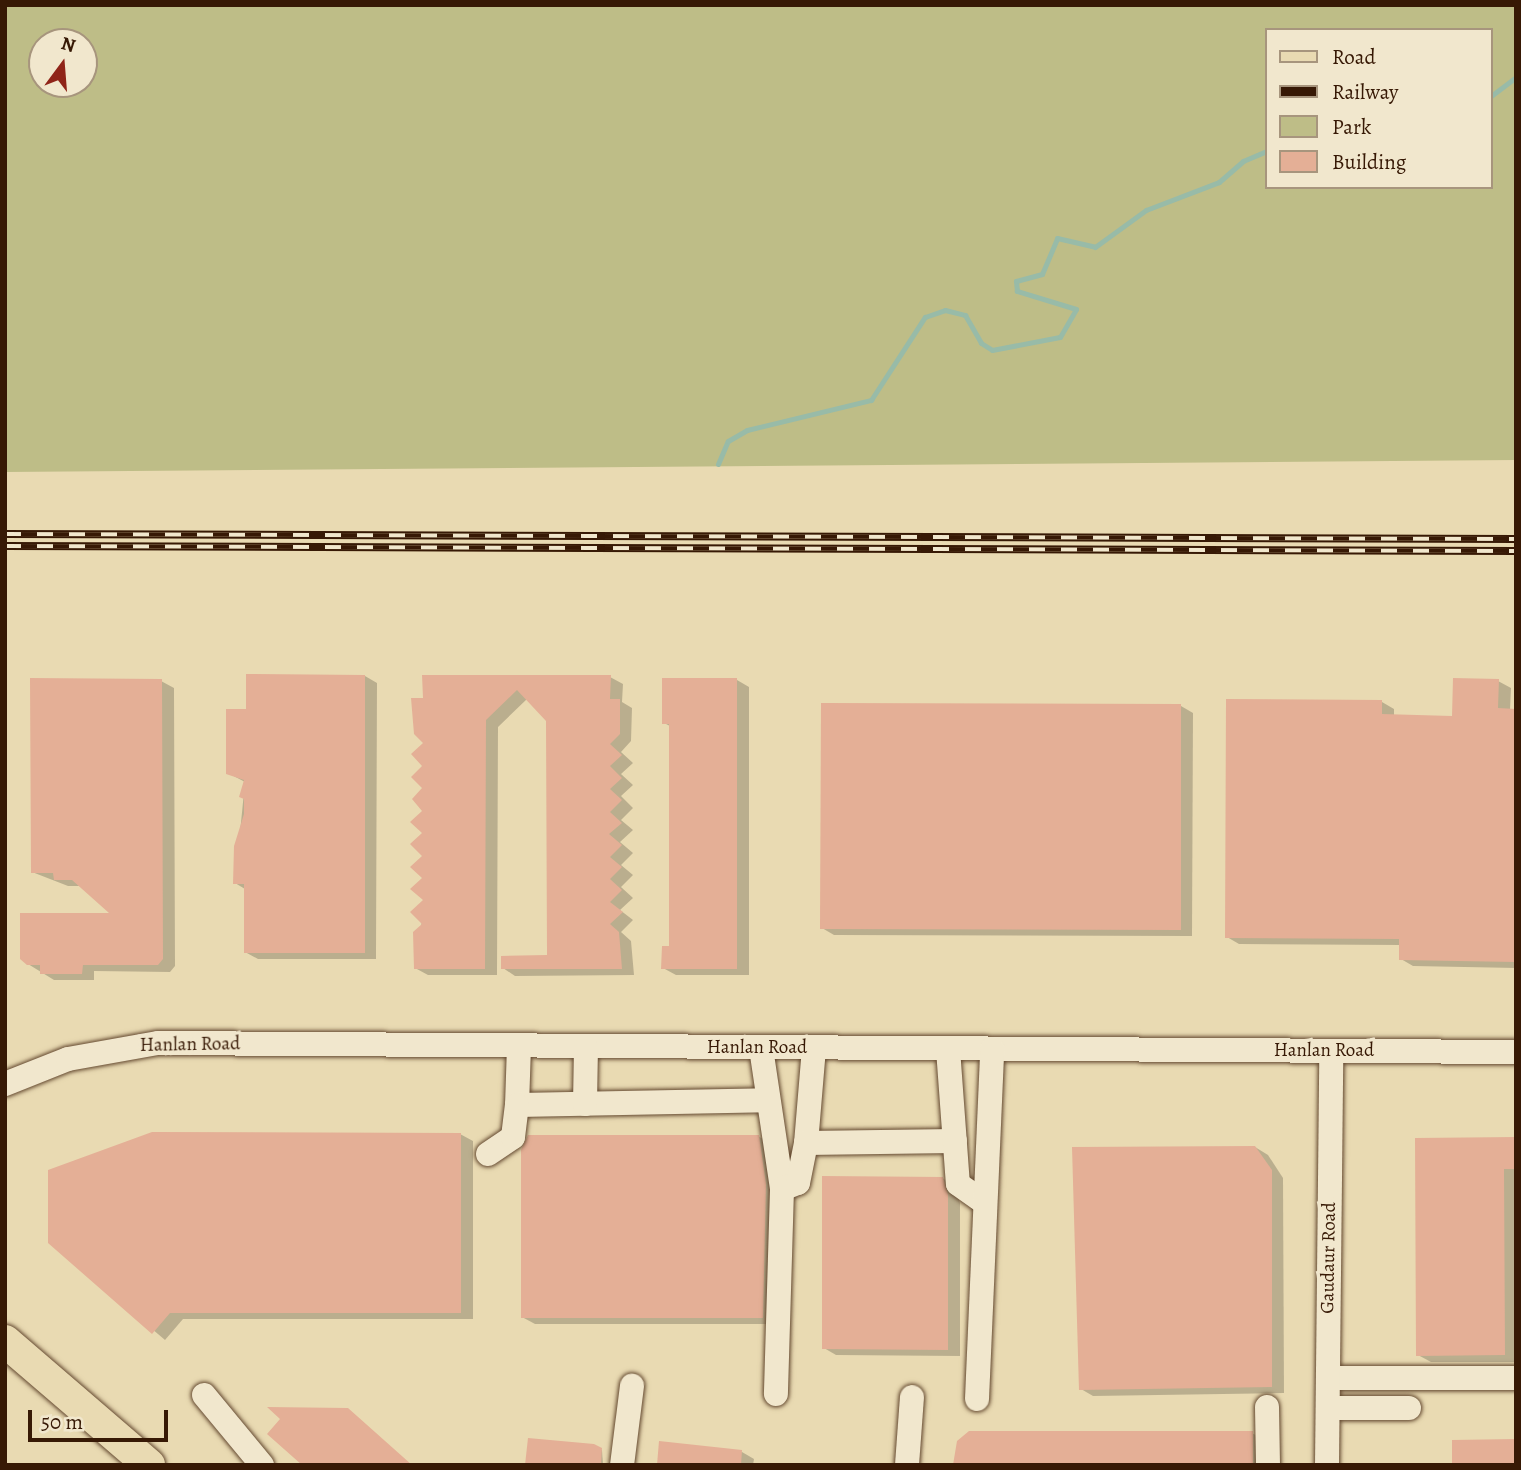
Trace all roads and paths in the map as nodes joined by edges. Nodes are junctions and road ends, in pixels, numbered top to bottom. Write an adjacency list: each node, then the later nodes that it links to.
1 (519, 1046): 2 (street, Hanlan Road); 9 (street, Hanlan Road); 12 (street)
2 (586, 1048): 3 (street, Hanlan Road); 11 (street)
3 (761, 1048): 4 (street, Hanlan Road); 10 (street)
4 (814, 1048): 5 (street, Hanlan Road); 14 (street)
5 (948, 1049): 6 (street, Hanlan Road); 13 (street)
6 (992, 1049): 7 (street, Hanlan Road); 17 (street)
7 (1331, 1051): 8 (street, Hanlan Road); 19 (street, Gaudaur Road)
8 (1516, 1052)
9 (5, 1084)
10 (768, 1100): 11 (street); 16 (street)
11 (585, 1104): 12 (street)
12 (517, 1105): 15 (street)
13 (955, 1141): 14 (street); 17 (street)
14 (806, 1143): 16 (street)
15 (488, 1154)
16 (782, 1189): 22 (street)
17 (982, 1201): 25 (street)
18 (5, 1341): 29 (main road)
19 (1328, 1378): 20 (street); 27 (street, Gaudaur Road)
20 (1516, 1378)
21 (632, 1386): 31 (street)
22 (776, 1394)
23 (204, 1395): 30 (street)
24 (912, 1397): 32 (street)
25 (977, 1399)
26 (1267, 1407): 33 (street)
27 (1328, 1408): 28 (street); 34 (street, Gaudaur Road)
28 (1409, 1408)
29 (149, 1465)
30 (262, 1465)
31 (622, 1465)
32 (907, 1465)
33 (1268, 1465)
34 (1327, 1465)

